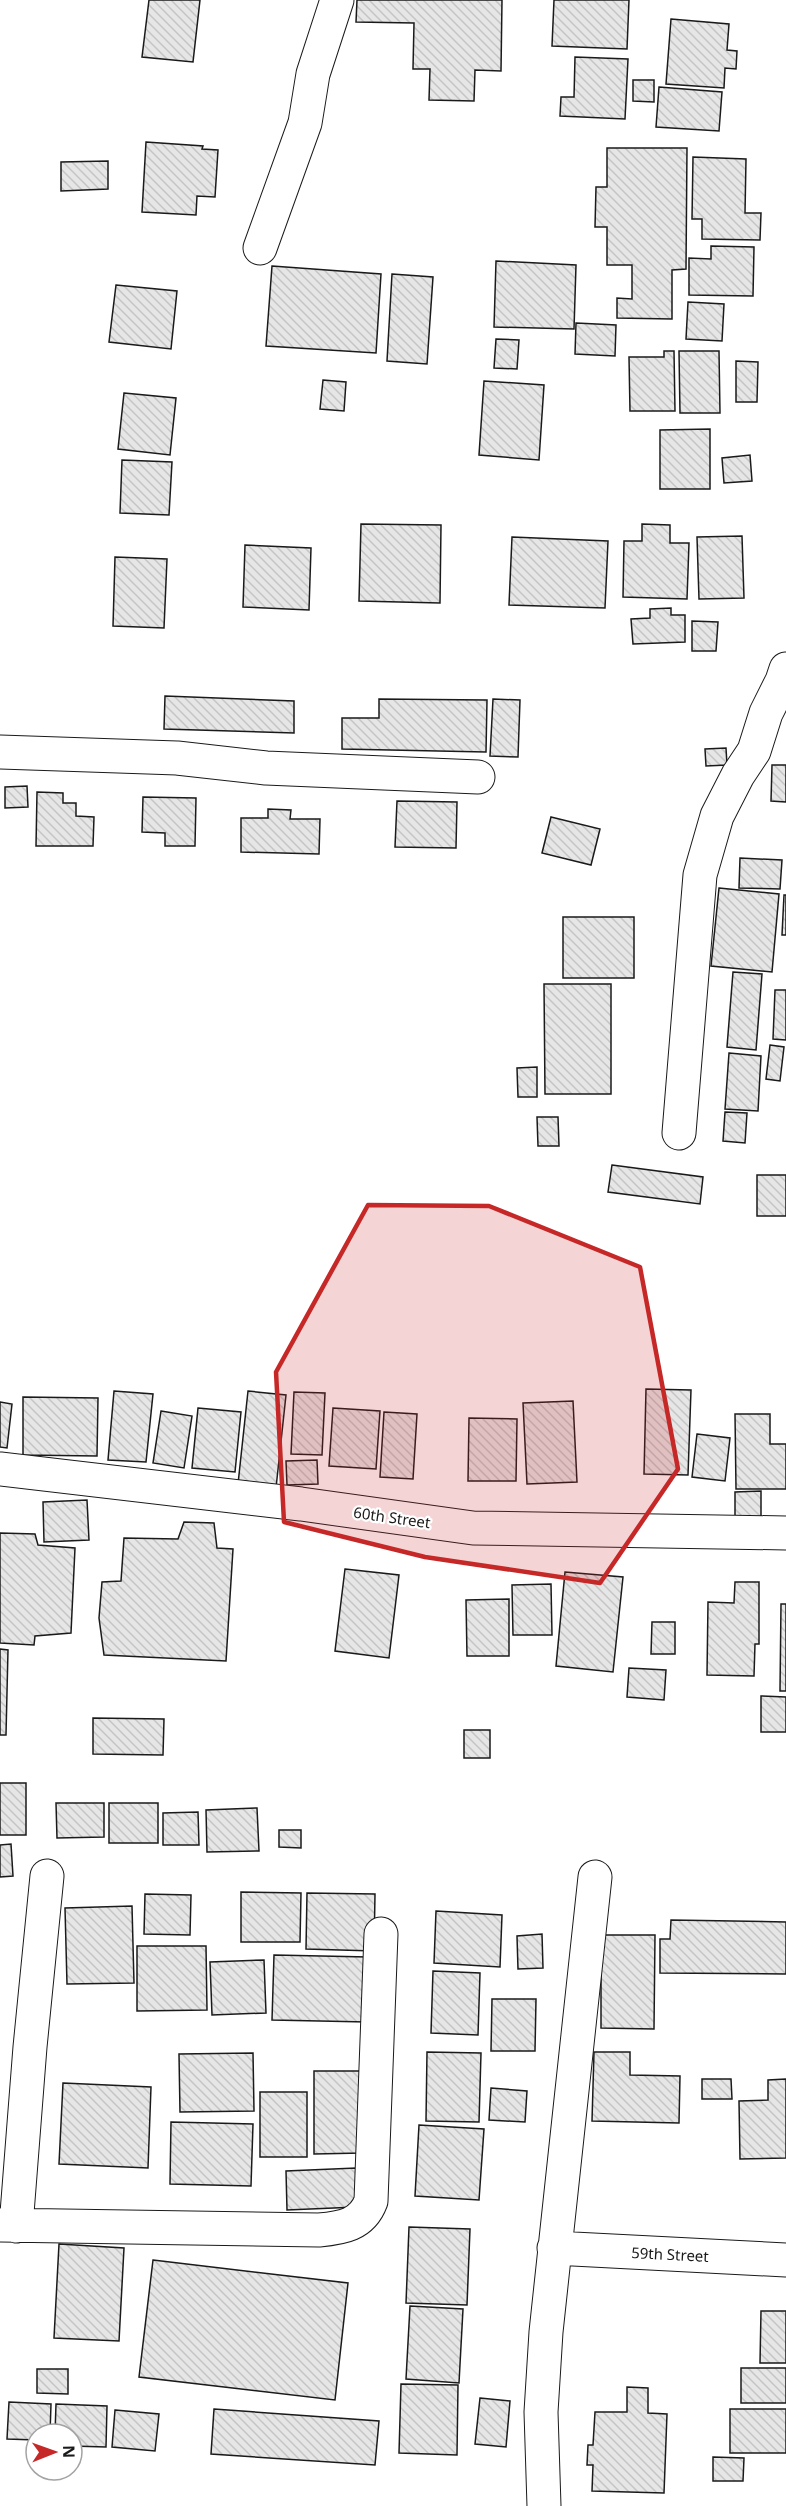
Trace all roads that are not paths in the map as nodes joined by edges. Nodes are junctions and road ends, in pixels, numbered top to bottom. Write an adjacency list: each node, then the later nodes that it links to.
1 (338, 0): 2 (street)
2 (260, 248)
3 (786, 669): 4 (street)
4 (776, 713): 7 (street)
5 (0, 752): 6 (street)
6 (478, 777)
7 (679, 1133)
8 (0, 1469): 9 (street, 60th Street)
9 (786, 1533)
10 (47, 1876): 13 (street)
11 (595, 1877): 14 (street)
12 (381, 1934): 13 (street)
13 (8, 2225)
14 (554, 2248): 15 (street, 59th Street); 16 (street)
15 (786, 2260)
16 (544, 2506)

